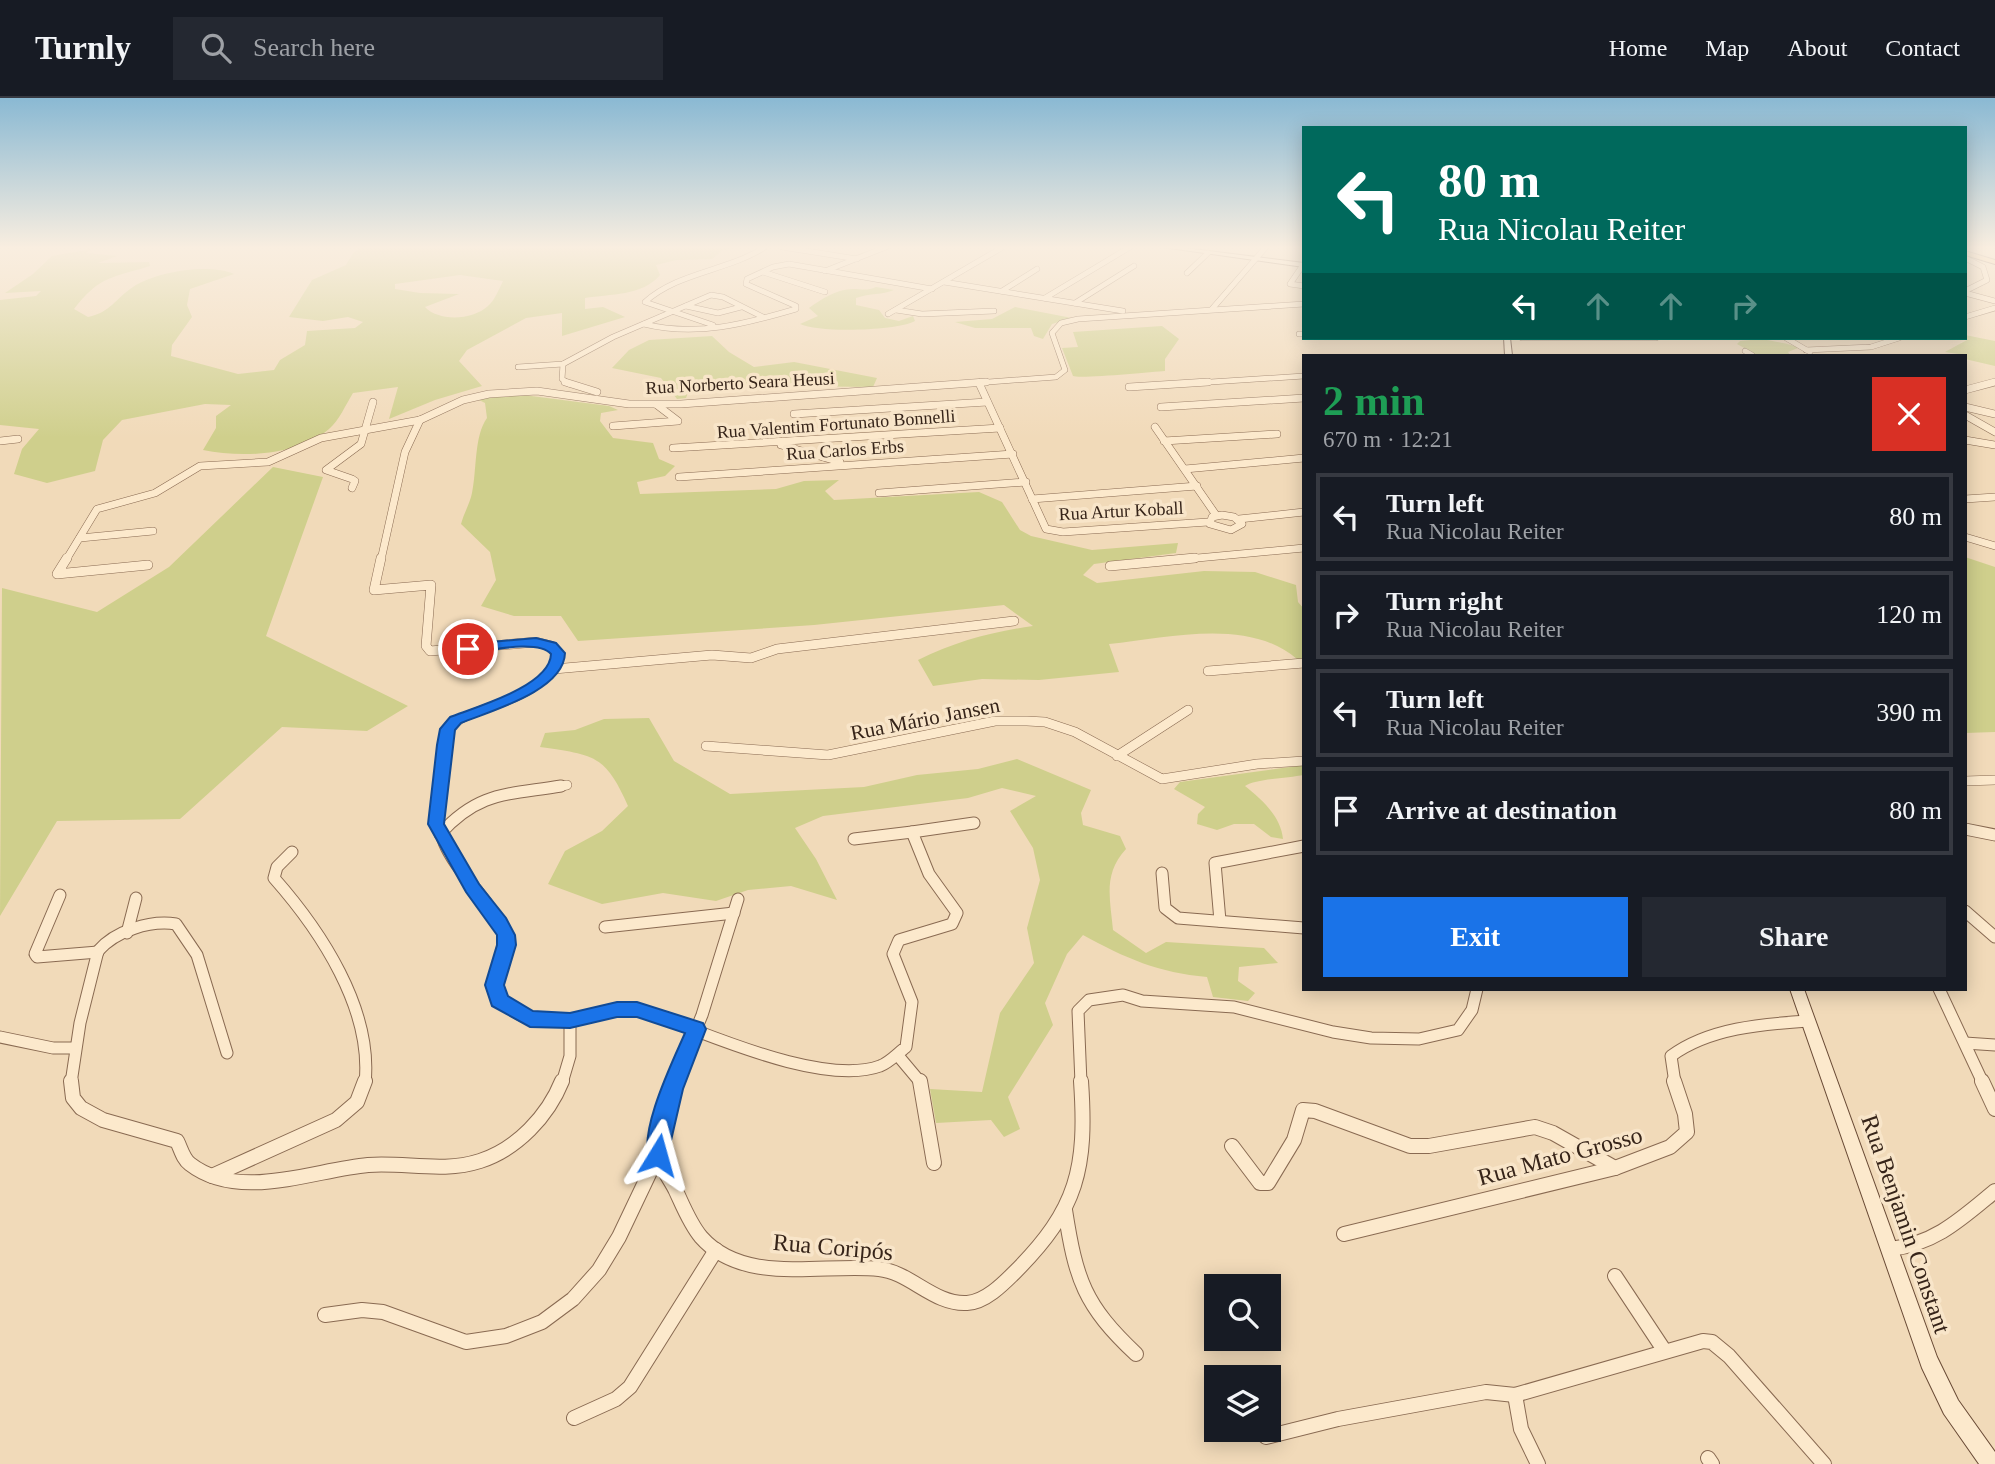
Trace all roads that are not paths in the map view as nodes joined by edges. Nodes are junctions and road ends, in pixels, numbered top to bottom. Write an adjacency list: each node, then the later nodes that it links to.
1 (669, 311): 13 (street)
2 (675, 311): 13 (street)
3 (708, 311): 4 (street)
4 (727, 311)
5 (749, 311): 17 (street)
6 (786, 311): 17 (street)
7 (894, 311): 15 (street)
8 (900, 311): 9 (street)
9 (994, 311)
10 (1124, 311): 14 (street)
11 (1180, 311): 14 (street, Rua Norberto Seara Heusi)
12 (1986, 311): 16 (street)
13 (672, 312): 18 (street); 19 (street)
14 (1138, 313): 33 (street, Rua Norberto Seara Heusi)
15 (888, 314)
16 (1967, 316)
17 (764, 318): 19 (street)
18 (644, 324): 19 (street); 28 (street)
19 (717, 326)
20 (1789, 340): 24 (street)
21 (1878, 340): 23 (street)
22 (1892, 340): 23 (street)
23 (1885, 342): 24 (street)
24 (1806, 350): 27 (street)
25 (1745, 351): 26 (street)
26 (1750, 354)
27 (1814, 354)
28 (563, 364): 29 (street); 40 (street)
29 (518, 367)
30 (1302, 376): 34 (street)
31 (1967, 382): 35 (street)
32 (1995, 382): 35 (street)
33 (979, 383): 39 (street, Rua Artur Koball); 41 (street, Rua Norberto Seara Heusi)
34 (1129, 387)
35 (1982, 387): 36 (street)
36 (1967, 390)
37 (1302, 398): 43 (street)
38 (373, 402): 51 (street)
39 (987, 402): 44 (street); 50 (street, Rua Artur Koball)
40 (629, 404): 41 (street, Rua Norberto Seara Heusi); 47 (street, Rua Norberto Seara Heusi)
41 (657, 405): 48 (street)
42 (1968, 405): 45 (street)
43 (1161, 408)
44 (793, 414)
45 (1995, 414)
46 (1967, 416): 52 (street)
47 (421, 420): 51 (street, Rua Norberto Seara Heusi); 88 (street)
48 (613, 426)
49 (1155, 427): 57 (street)
50 (1000, 428): 58 (street, Rua Valentim Fortunato Bonnelli); 61 (street, Rua Artur Koball)
51 (365, 431): 68 (street); 79 (street, Rua Norberto Seara Heusi)
52 (1995, 432)
53 (1277, 434): 57 (street)
54 (18, 439): 56 (street)
55 (1967, 440): 59 (street)
56 (0, 441)
57 (1164, 441): 64 (street)
58 (774, 443): 60 (street, Rua Valentim Fortunato Bonnelli); 63 (street)
59 (1995, 445)
60 (673, 448)
61 (1013, 454): 63 (street, Rua Carlos Erbs); 66 (street, Rua Artur Koball)
62 (1302, 458): 64 (street)
63 (849, 465): 65 (street, Rua Carlos Erbs)
64 (1185, 470): 67 (street)
65 (678, 477)
66 (1026, 482): 69 (street); 71 (street, Rua Artur Koball)
67 (1197, 486): 71 (street); 74 (street)
68 (352, 488)
69 (879, 493)
70 (1995, 497): 72 (street)
71 (1032, 499): 76 (street, Rua Artur Koball)
72 (1967, 499)
73 (1302, 513): 75 (street)
74 (1216, 515): 75 (street); 76 (street)
75 (1239, 519): 77 (street)
76 (1208, 522): 77 (street)
77 (1231, 530): 80 (street)
78 (153, 531): 79 (street)
79 (80, 538): 84 (street, Rua Norberto Seara Heusi)
80 (1236, 538)
81 (1967, 538): 82 (street)
82 (1995, 546)
83 (1302, 548): 85 (street)
84 (148, 565)
85 (1110, 566)
86 (1014, 621): 88 (street)
87 (1302, 663): 89 (street)
88 (554, 668): 100 (street)
89 (1208, 671)
90 (1188, 710): 92 (street)
91 (706, 746): 92 (street, Rua Mário Jansen)
92 (1117, 756): 93 (street, Rua Mário Jansen)
93 (1302, 761)
94 (1995, 780): 95 (street)
95 (1967, 781)
96 (567, 785): 100 (street)
97 (974, 823): 99 (street)
98 (1967, 830): 101 (street)
99 (912, 832): 102 (street); 128 (street)
100 (440, 834): 120 (street)
101 (1992, 836)
102 (854, 839)
103 (1302, 846): 111 (street)
104 (292, 852): 134 (street)
105 (1162, 873): 111 (street)
106 (60, 895): 116 (street)
107 (136, 898): 114 (street)
108 (738, 899): 110 (street)
109 (1967, 913): 115 (street)
110 (734, 914): 112 (street); 122 (street)
111 (1220, 921): 113 (street)
112 (606, 927)
113 (1302, 928)
114 (127, 933): 116 (street); 127 (street)
115 (1995, 937)
116 (98, 952): 126 (street)
117 (1477, 991): 136 (street, Rua Coripós)
118 (1798, 991): 121 (main road, Rua Benjamin Constant)
119 (1940, 991): 124 (street)
120 (570, 1020): 122 (street); 134 (street)
121 (1808, 1021): 133 (street, Rua Mato Grosso); 138 (main road, Rua Benjamin Constant)
122 (696, 1029): 128 (street); 131 (street)
123 (0, 1037): 126 (street)
124 (1965, 1044): 125 (street); 129 (street)
125 (1995, 1045)
126 (74, 1048): 134 (street)
127 (227, 1053)
128 (900, 1058): 132 (street)
129 (1995, 1109)
130 (1231, 1146): 133 (street)
131 (658, 1155): 139 (street, Rua Coripós); 141 (street)
132 (934, 1163)
133 (1615, 1168): 137 (street, Rua Mato Grosso)
134 (212, 1176)
135 (1995, 1191): 138 (street)
136 (1065, 1210): 139 (street, Rua Coripós); 143 (street)
137 (1344, 1234)
138 (1890, 1249): 149 (street, Rua Benjamin Constant)
139 (716, 1250): 145 (street)
140 (1615, 1276): 142 (street)
141 (325, 1315)
142 (1664, 1350): 144 (street); 148 (street)
143 (1136, 1354)
144 (1515, 1395): 146 (street); 147 (street)
145 (574, 1418)
146 (1281, 1433)
147 (1538, 1464)
148 (1824, 1464)
149 (1992, 1464)

